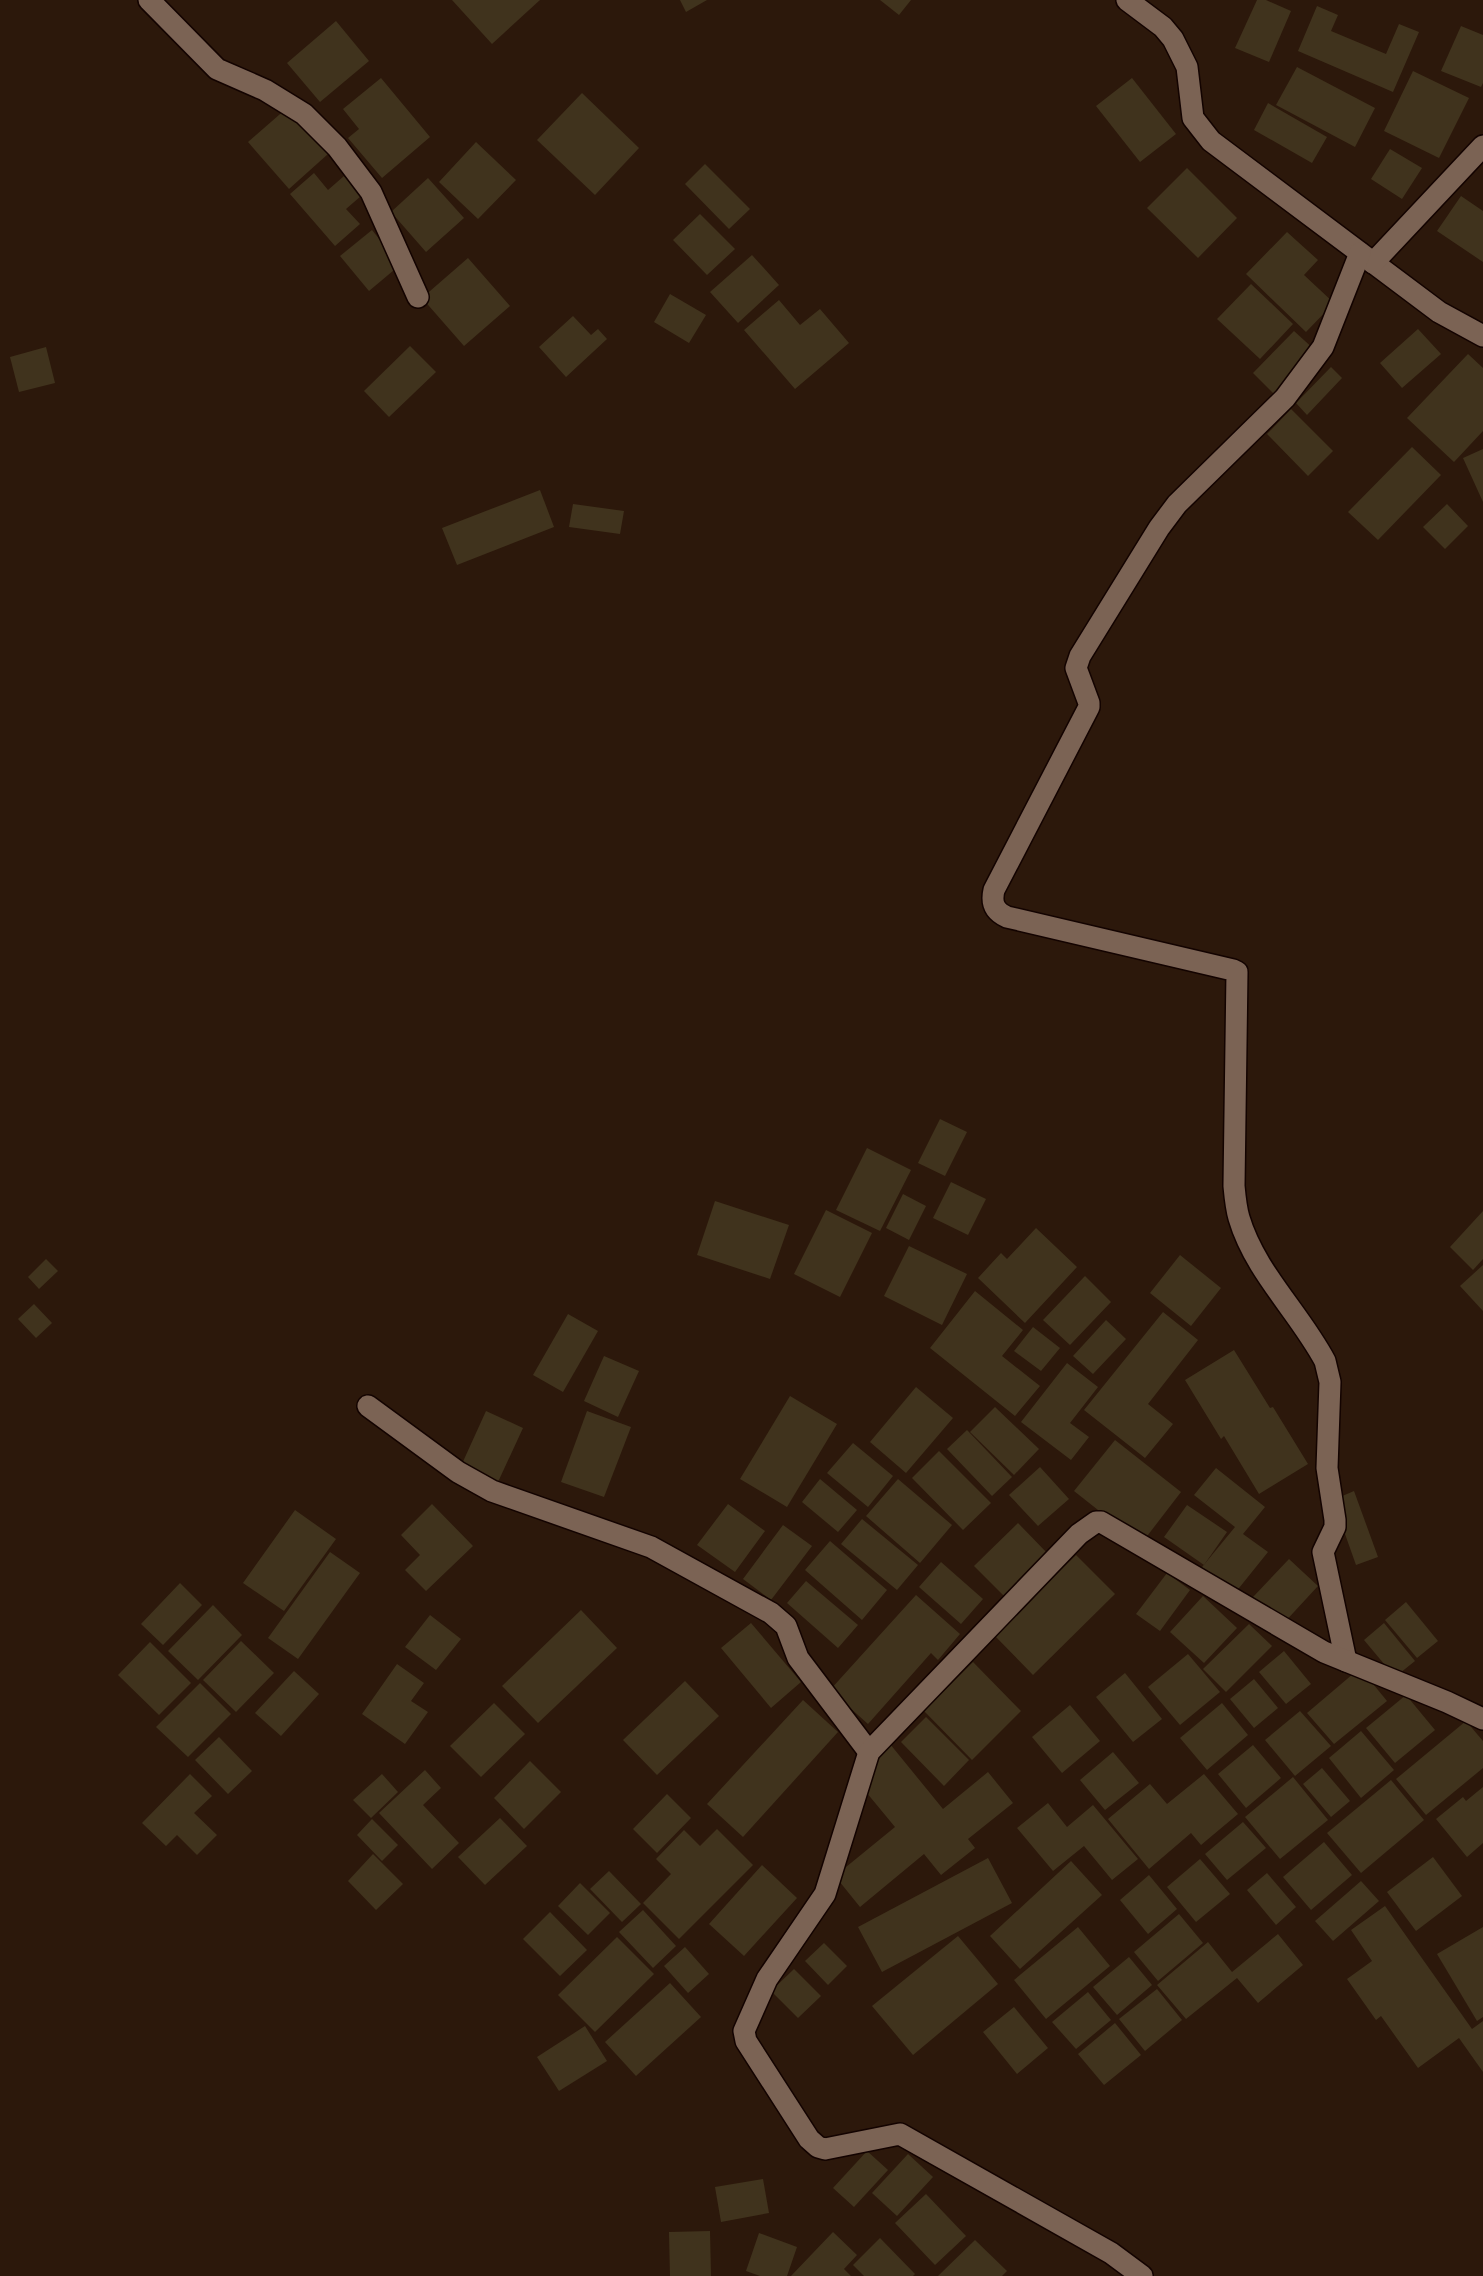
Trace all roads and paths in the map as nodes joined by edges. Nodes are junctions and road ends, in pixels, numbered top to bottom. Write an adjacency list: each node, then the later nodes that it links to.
1 (149, 0): 5 (street)
2 (1127, 0): 4 (street)
3 (1483, 146): 4 (street)
4 (1367, 258): 6 (street); 8 (street)
5 (418, 297)
6 (1483, 337)
7 (368, 1406): 10 (street)
8 (1346, 1661): 9 (street); 10 (street)
9 (1483, 1718)
10 (869, 1752): 11 (street)
11 (1142, 2276)

